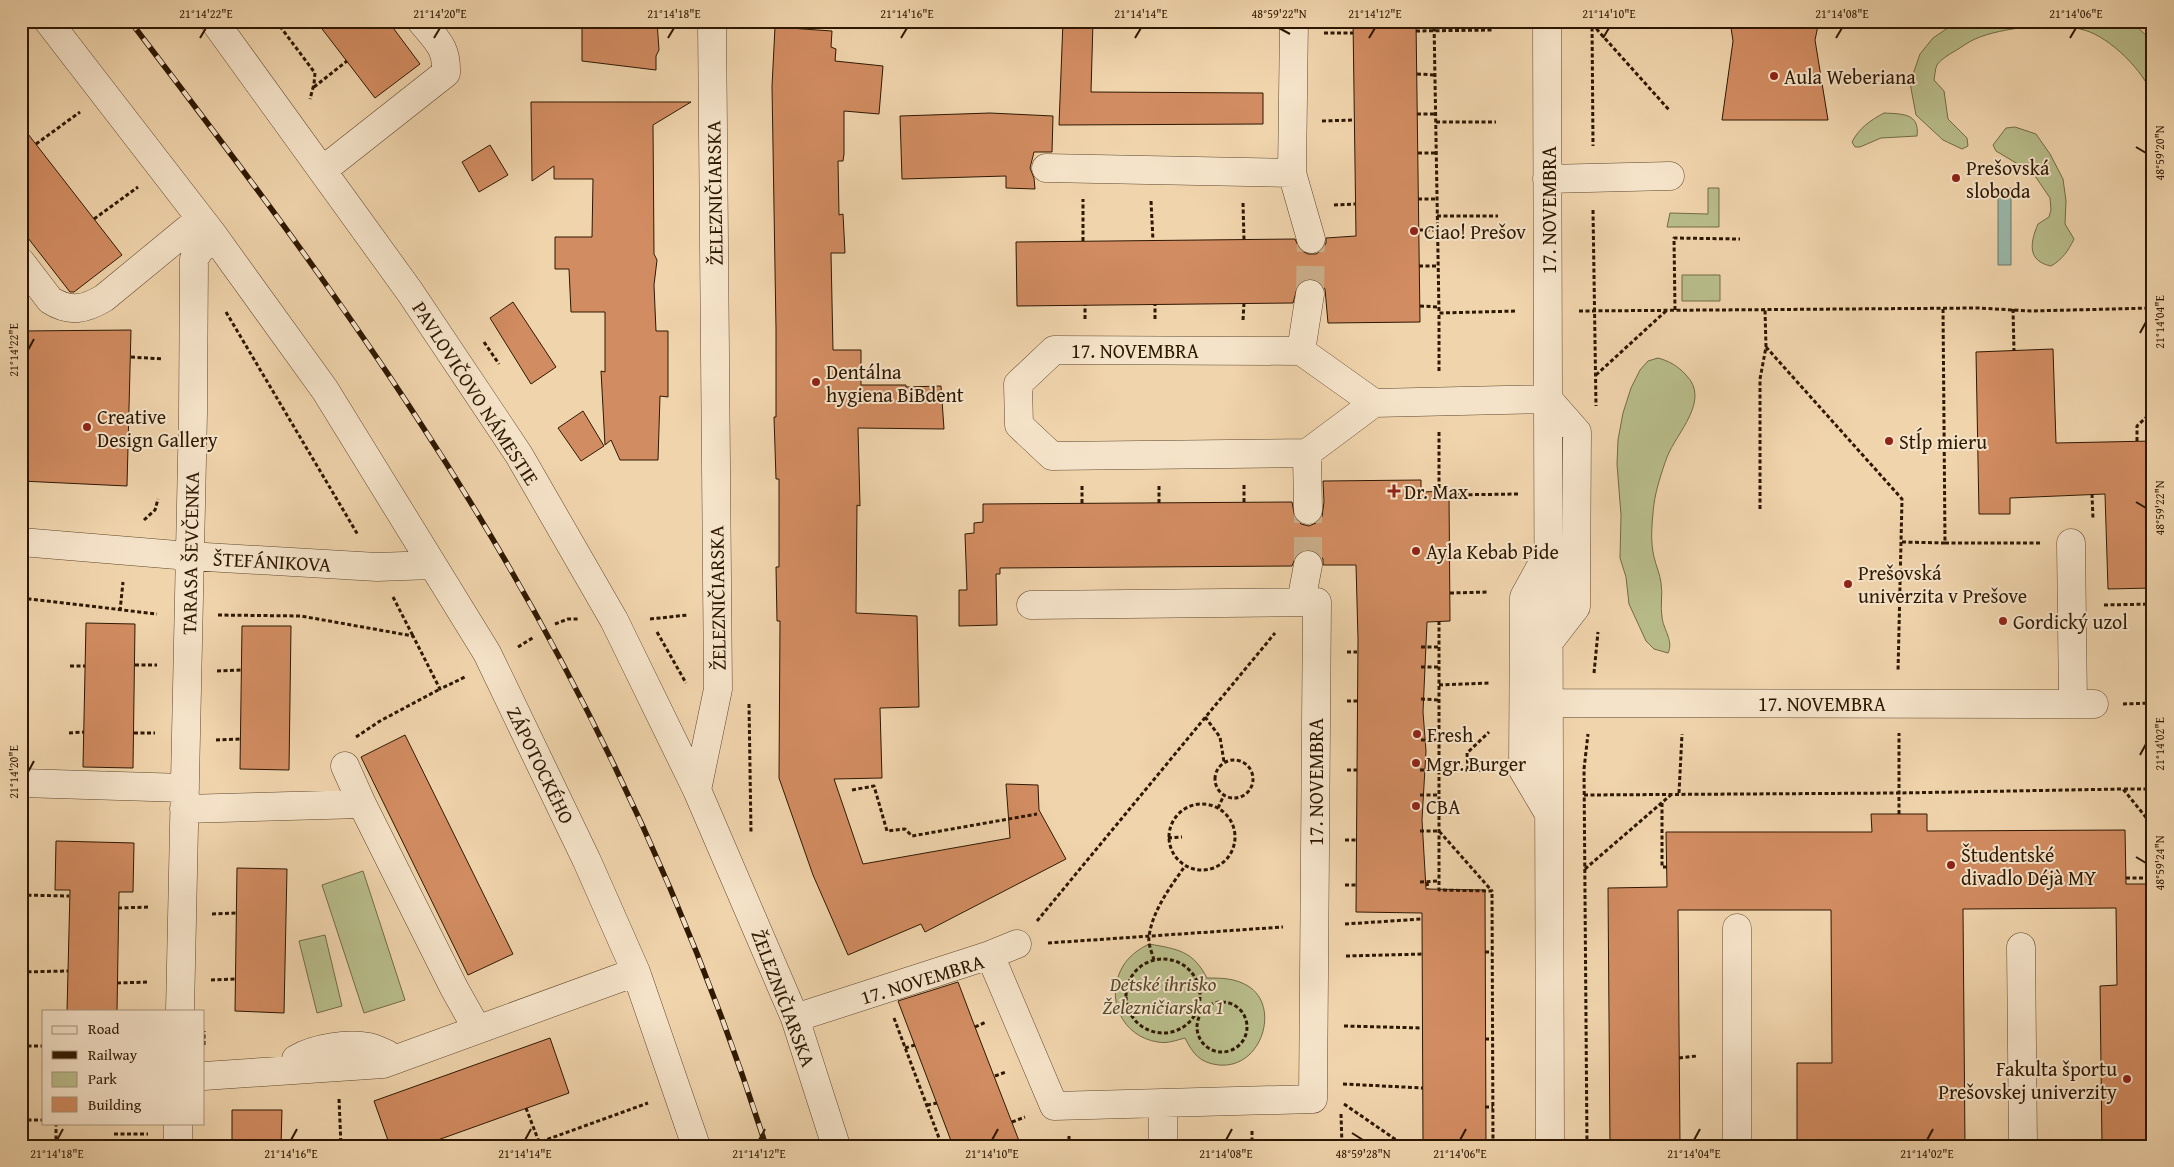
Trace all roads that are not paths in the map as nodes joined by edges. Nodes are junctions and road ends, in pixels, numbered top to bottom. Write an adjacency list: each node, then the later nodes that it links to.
1 (48, 21): 12 (street)
2 (214, 21): 8 (street, PAVLOVIČOVO NÁMESTIE)
3 (421, 21): 8 (street)
4 (712, 21): 33 (street, ŽELEZNIČIARSKA)
5 (1294, 21): 9 (street)
6 (1547, 21): 11 (street, 17. NOVEMBRA)
7 (1046, 168): 9 (street)
8 (322, 170): 33 (street, PAVLOVIČOVO NÁMESTIE)
9 (1292, 173): 13 (street)
10 (1670, 176): 11 (street)
11 (1548, 179): 17 (street, 17. NOVEMBRA)
12 (206, 225): 14 (street); 24 (street, TARASA ŠEVČENKA); 25 (street)
13 (1311, 239)
14 (21, 262)
15 (1310, 294): 16 (street)
16 (1301, 351): 18 (street); 19 (street, 17. NOVEMBRA)
17 (1548, 399): 18 (street); 23 (street, 17. NOVEMBRA); 29 (street)
18 (1374, 403): 19 (street)
19 (1307, 453): 20 (street)
20 (1308, 510)
21 (21, 542): 24 (street, ŠTEFÁNIKOVA)
22 (2071, 543): 30 (street, 17. NOVEMBRA)
23 (1549, 551): 29 (street, 17. NOVEMBRA); 36 (street)
24 (189, 556): 25 (street, ŠTEFÁNIKOVA); 34 (street, TARASA ŠEVČENKA)
25 (432, 565): 41 (street, ZÁPOTOCKÉHO)
26 (1308, 565): 27 (street)
27 (1301, 602): 28 (street); 48 (street, 17. NOVEMBRA)
28 (1031, 605)
29 (1549, 642): 30 (street, 17. NOVEMBRA)
30 (1549, 703): 36 (street, 17. NOVEMBRA)
31 (345, 766): 35 (street)
32 (21, 783): 34 (street)
33 (697, 790): 43 (street, ŽELEZNIČIARSKA)
34 (184, 796): 35 (street); 42 (street)
35 (362, 804): 44 (street)
36 (1549, 814): 54 (street, 17. NOVEMBRA)
37 (1737, 928): 55 (street)
38 (1017, 944): 40 (street)
39 (2021, 947): 56 (street)
40 (990, 955): 43 (street, 17. NOVEMBRA); 48 (street, 17. NOVEMBRA)
41 (636, 972): 44 (street); 51 (street, ZÁPOTOCKÉHO)
42 (180, 1010)
43 (795, 1018): 52 (street, ŽELEZNIČIARSKA)
44 (477, 1030): 45 (street)
45 (398, 1059): 46 (street); 46 (street)
46 (276, 1071): 47 (street)
47 (205, 1076)
48 (1163, 1104): 53 (street)
49 (178, 1124): 50 (street)
50 (178, 1146)
51 (696, 1146)
52 (836, 1146)
53 (1163, 1146)
54 (1550, 1146)
55 (1737, 1146)
56 (2023, 1146)

